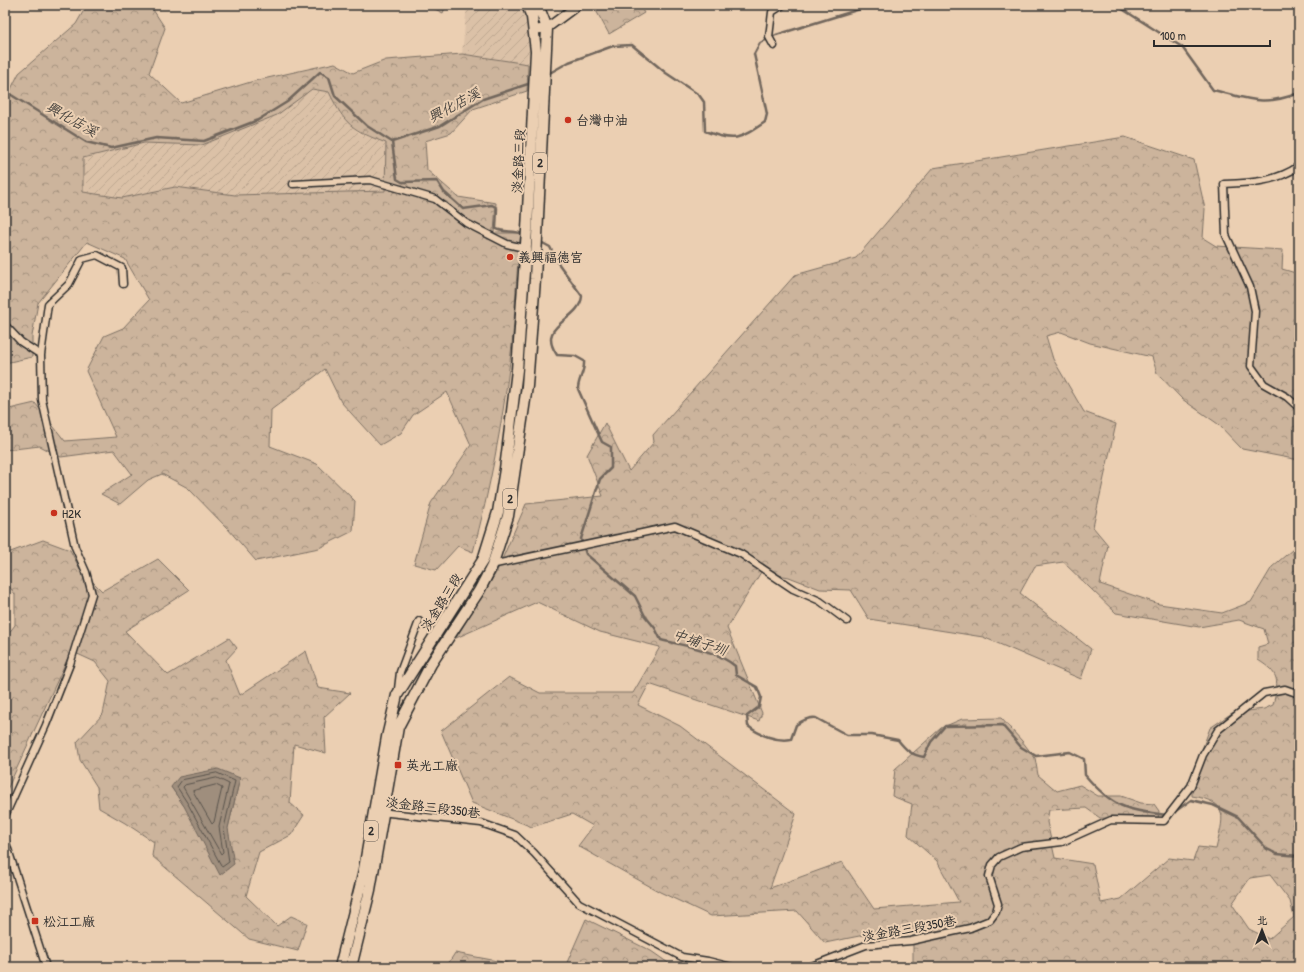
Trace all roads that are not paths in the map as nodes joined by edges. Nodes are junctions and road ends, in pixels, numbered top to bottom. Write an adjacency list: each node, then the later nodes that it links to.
1 (527, 5): 4 (main road, 2)
2 (578, 5): 5 (street)
3 (783, 5): 7 (street)
4 (539, 10): 5 (main road, 2); 6 (main road, 2)
5 (547, 28): 6 (street); 8 (main road, 2)
6 (534, 30): 8 (main road, 2)
7 (774, 46)
8 (540, 69): 11 (main road, 淡金路三段 / 2)
9 (1299, 166): 15 (street)
10 (292, 184): 11 (street)
11 (531, 246): 16 (main road, 淡金路三段 / 2); 17 (main road, 淡金路三段 / 2)
12 (123, 284): 14 (street)
13 (5, 325): 14 (street)
14 (41, 355): 24 (street)
15 (1299, 408)
16 (482, 560): 17 (street); 21 (main road, 淡金路三段 / 2)
17 (492, 566): 19 (street); 22 (main road, 淡金路三段 / 2)
18 (419, 622): 21 (street)
19 (847, 622)
20 (1299, 694): 30 (street, 淡金路三段350巷)
21 (397, 695): 22 (street); 23 (main road, 淡金路三段 / 2)
22 (398, 727): 23 (main road, 淡金路三段 / 2)
23 (379, 812): 27 (main road, 淡金路三段 / 2); 28 (main road, 淡金路三段 / 2); 29 (street, 淡金路三段350巷)
24 (5, 816)
25 (5, 840): 26 (street)
26 (46, 967)
27 (340, 967)
28 (351, 967)
29 (732, 967)
30 (809, 967)

